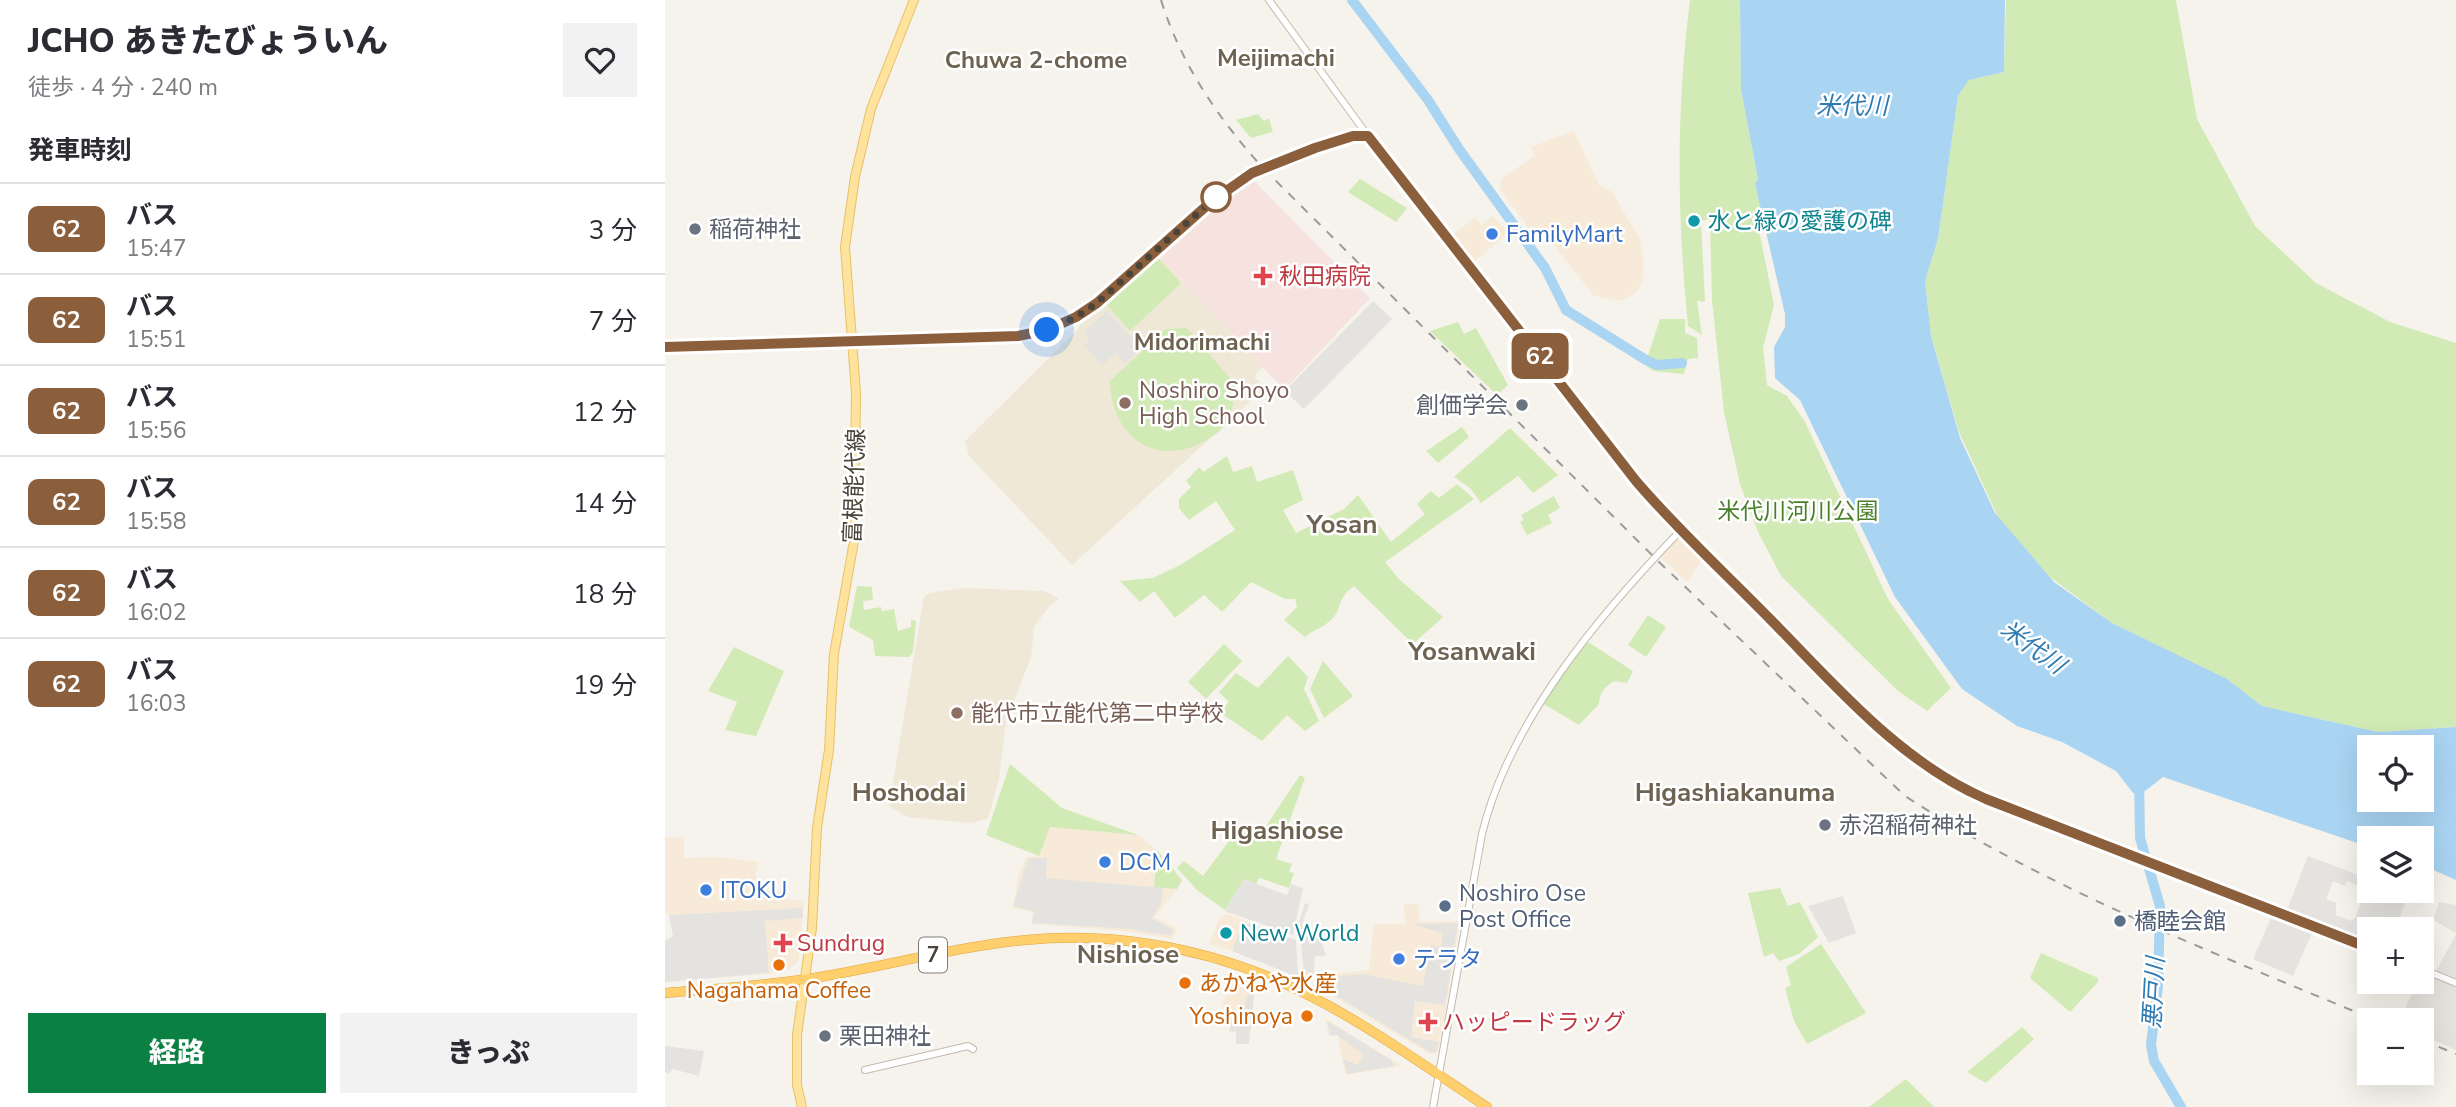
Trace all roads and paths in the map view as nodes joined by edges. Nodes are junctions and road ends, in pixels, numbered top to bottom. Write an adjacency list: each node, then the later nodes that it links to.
1 (914, 0): 4 (main road, 富根能代線)
2 (1269, 0): 3 (street)
3 (1368, 136): 4 (street); 6 (street)
4 (852, 343): 5 (street); 9 (main road, 富根能代線)
5 (665, 347)
6 (1680, 531): 7 (street); 14 (street)
7 (2357, 943)
8 (2434, 974): 10 (street)
9 (805, 980): 11 (highway, 7); 14 (highway, 7); 15 (main road, 富根能代線)
10 (2456, 983)
11 (665, 993)
12 (973, 1049): 13 (street)
13 (865, 1070)
14 (1438, 1074): 16 (street); 17 (highway, 7)
15 (802, 1107)
16 (1433, 1107)
17 (1487, 1107)

